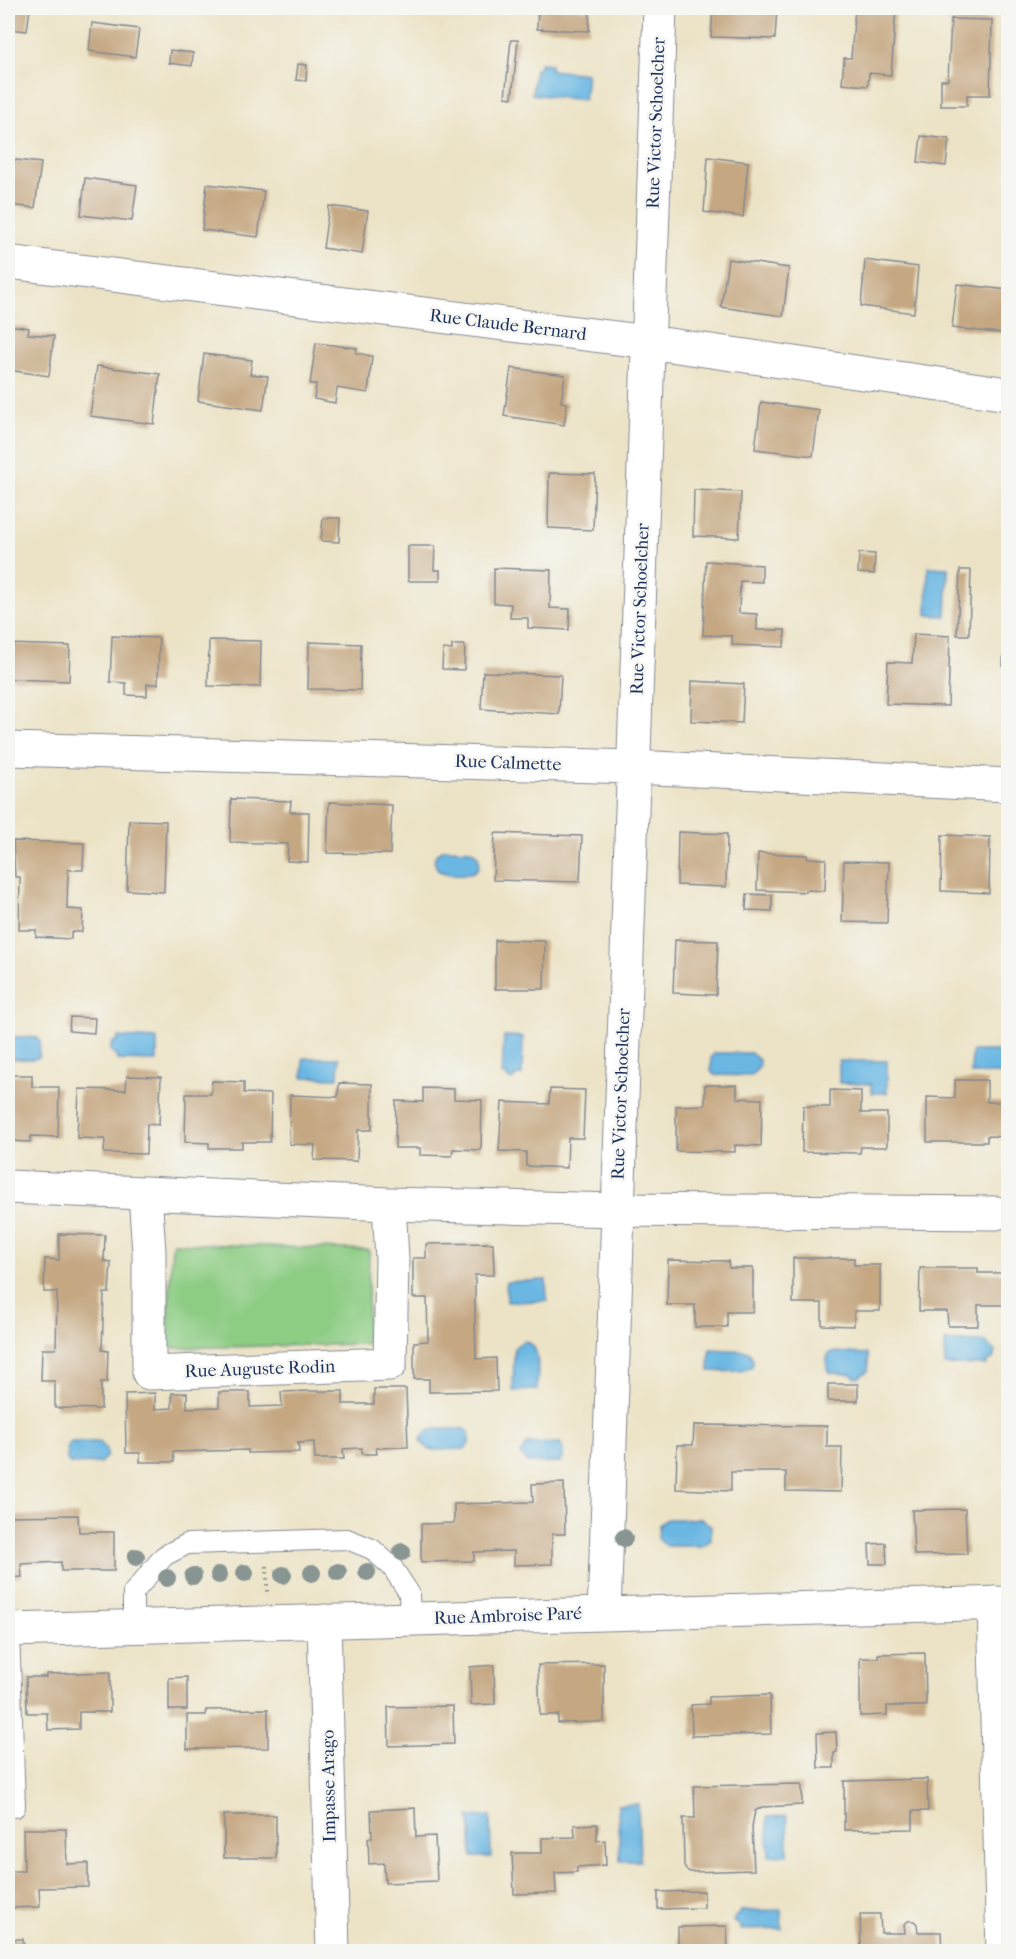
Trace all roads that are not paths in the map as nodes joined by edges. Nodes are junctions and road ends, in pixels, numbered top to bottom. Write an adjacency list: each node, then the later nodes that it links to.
1 (660, 8): 3 (street, Rue Victor Schoelcher)
2 (8, 262): 3 (street, Rue Claude Bernard)
3 (649, 342): 4 (street, Rue Claude Bernard); 6 (street, Rue Victor Schoelcher)
4 (1008, 394)
5 (8, 748): 6 (street, Rue Calmette)
6 (634, 766): 7 (street, Rue Calmette); 11 (street, Rue Victor Schoelcher)
7 (1008, 785)
8 (8, 1187): 9 (street)
9 (145, 1194): 10 (street); 10 (street, Rue Auguste Rodin)
10 (389, 1204): 11 (street)
11 (617, 1210): 12 (street); 14 (street, Rue Victor Schoelcher)
12 (996, 1213)
13 (1001, 1603): 14 (street, Rue Ambroise Paré); 21 (street)
14 (604, 1614): 15 (street, Rue Ambroise Paré)
15 (410, 1619): 16 (street, Rue Ambroise Paré); 17 (lane)
16 (324, 1621): 17 (street, Rue Ambroise Paré); 20 (street, Impasse Arago)
17 (132, 1627): 18 (street, Rue Ambroise Paré)
18 (8, 1630): 19 (lane)
19 (15, 1808)
20 (333, 1952)
21 (1003, 1952)

